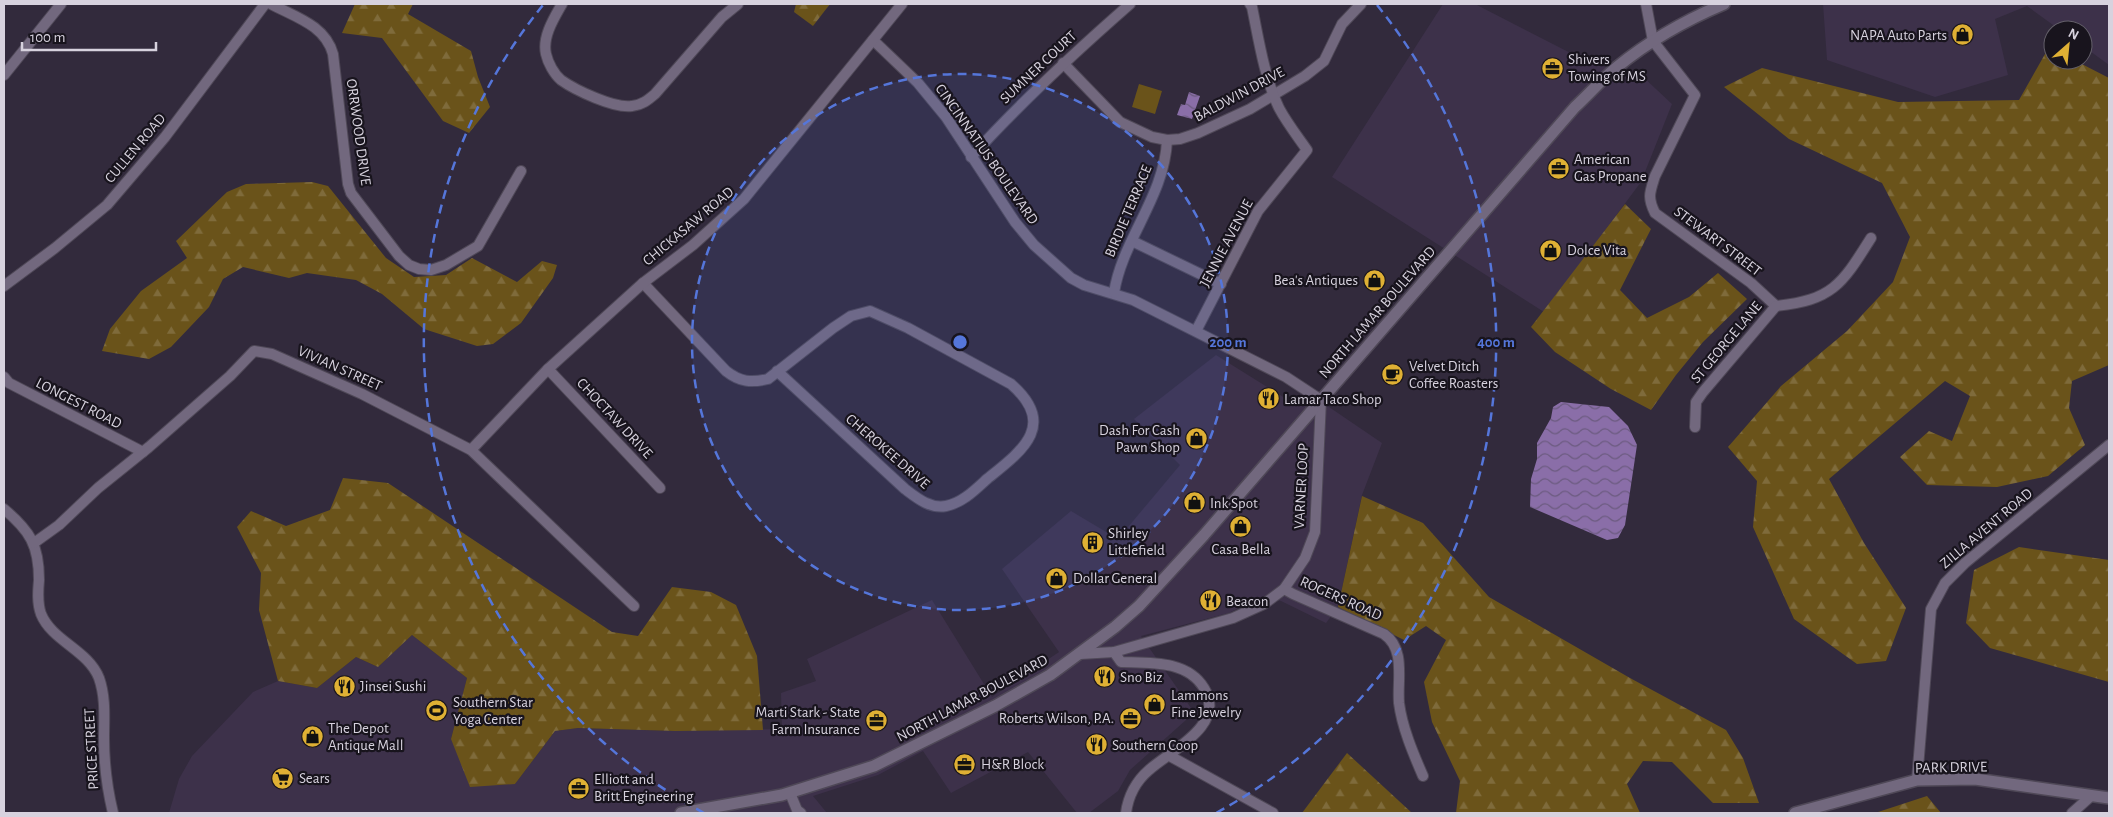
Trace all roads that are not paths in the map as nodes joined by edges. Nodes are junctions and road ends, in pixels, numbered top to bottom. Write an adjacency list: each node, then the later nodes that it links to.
1 (61, 4): 15 (street)
2 (265, 4): 24 (street, CULLEN ROAD)
3 (271, 4): 19 (street, ORRWOOD DRIVE)
4 (562, 4): 5 (street)
5 (738, 4)
6 (902, 4): 12 (street, CHICKASAW ROAD)
7 (1130, 4): 14 (street, SUMNER COURT)
8 (1250, 4): 16 (street)
9 (1361, 4): 16 (street, BALDWIN DRIVE)
10 (1646, 4): 13 (street)
11 (1724, 4): 13 (street, NORTH LAMAR BOULEVARD)
12 (873, 40): 18 (street, CINCINNATIUS BOULEVARD); 22 (street, CHICKASAW ROAD)
13 (1653, 41): 26 (street, STEWART STREET); 31 (street, NORTH LAMAR BOULEVARD)
14 (1063, 63): 17 (street, BALDWIN DRIVE); 18 (street, SUMNER COURT)
15 (4, 75)
16 (1273, 94): 17 (street, BALDWIN DRIVE); 23 (street, JENNIE AVENUE)
17 (1167, 140): 21 (street, BIRDIE TERRACE)
18 (971, 157): 25 (street, CINCINNATIUS BOULEVARD)
19 (521, 171)
20 (1870, 238): 26 (street)
21 (1132, 241): 23 (street); 25 (street, BIRDIE TERRACE)
22 (643, 283): 28 (street, CHICKASAW ROAD); 29 (street, CHEROKEE DRIVE)
23 (1220, 284): 27 (street, JENNIE AVENUE)
24 (4, 286)
25 (1114, 293): 27 (street, CINCINNATIUS BOULEVARD)
26 (1776, 306): 32 (street, ST GEORGE LANE)
27 (1196, 331): 31 (street, CINCINNATIUS BOULEVARD)
28 (548, 369): 34 (street, CHICKASAW ROAD); 36 (street, CHOCTAW DRIVE)
29 (777, 371): 29 (street, CHEROKEE DRIVE)
30 (4, 377): 35 (street, LONGEST ROAD)
31 (1322, 400): 39 (street, VARNER LOOP); 42 (street, NORTH LAMAR BOULEVARD)
32 (1695, 427)
33 (2109, 445): 45 (street, ZILLA AVENT ROAD)
34 (471, 450): 35 (street, VIVIAN STREET); 40 (street, VIVIAN STREET)
35 (143, 452): 38 (street, VIVIAN STREET)
36 (660, 488)
37 (4, 509): 38 (street, PRICE STREET)
38 (34, 543): 49 (street, PRICE STREET)
39 (1284, 589): 41 (street, VARNER LOOP); 44 (street, ROGERS ROAD)
40 (634, 606)
41 (1114, 652): 42 (street, VARNER LOOP); 43 (street)
42 (1080, 654): 46 (street, NORTH LAMAR BOULEVARD)
43 (1168, 755): 52 (street); 53 (street)
44 (1423, 776)
45 (1917, 780): 47 (street, PARK DRIVE); 54 (street, PARK DRIVE)
46 (790, 793): 50 (street, NORTH LAMAR BOULEVARD); 51 (street)
47 (2090, 796): 48 (street, PARK DRIVE); 55 (street)
48 (2109, 798)
49 (113, 813)
50 (681, 813)
51 (801, 813)
52 (1126, 813)
53 (1273, 813)
54 (1795, 813)
55 (2072, 813)

